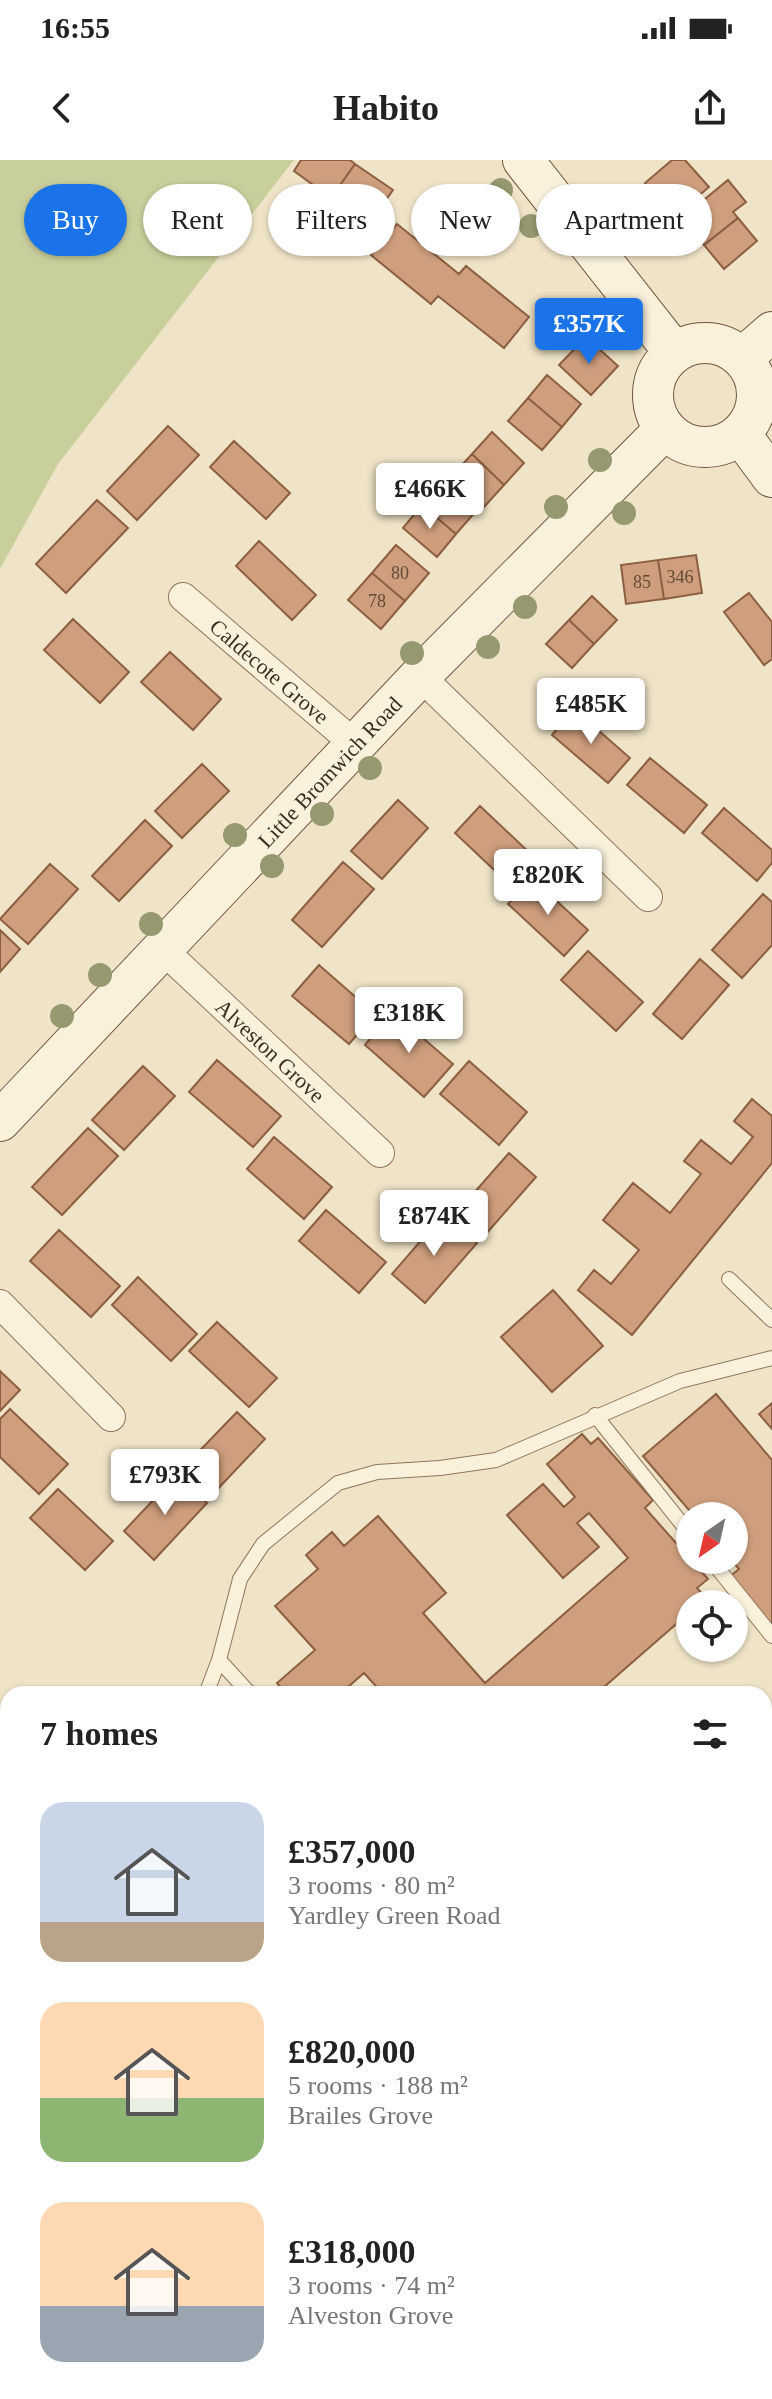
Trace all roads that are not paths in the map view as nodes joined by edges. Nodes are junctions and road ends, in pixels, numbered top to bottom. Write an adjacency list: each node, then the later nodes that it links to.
1 (523, 160): 3 (street)
2 (772, 332): 4 (street)
3 (674, 352): 4 (street); 5 (street)
4 (742, 358): 6 (street)
5 (665, 429): 6 (street); 9 (street, Little Bromwich Road)
6 (741, 435): 7 (street)
7 (772, 477)
8 (183, 597): 10 (street, Caldecote Grove)
9 (420, 676): 10 (street, Little Bromwich Road); 11 (street)
10 (356, 745): 12 (street, Little Bromwich Road)
11 (648, 897)
12 (161, 948): 13 (street, Little Bromwich Road); 14 (street, Alveston Grove)
13 (0, 1121)
14 (380, 1153)
15 (729, 1279): 17 (lane)
16 (0, 1304): 20 (street)
17 (772, 1320)
18 (772, 1358): 19 (lane)
19 (595, 1415): 21 (lane); 24 (lane)
20 (111, 1417)
21 (676, 1516)
22 (722, 1574): 23 (lane)
23 (772, 1636)
24 (219, 1660): 25 (lane); 26 (lane)
25 (209, 1686)
26 (243, 1686)

